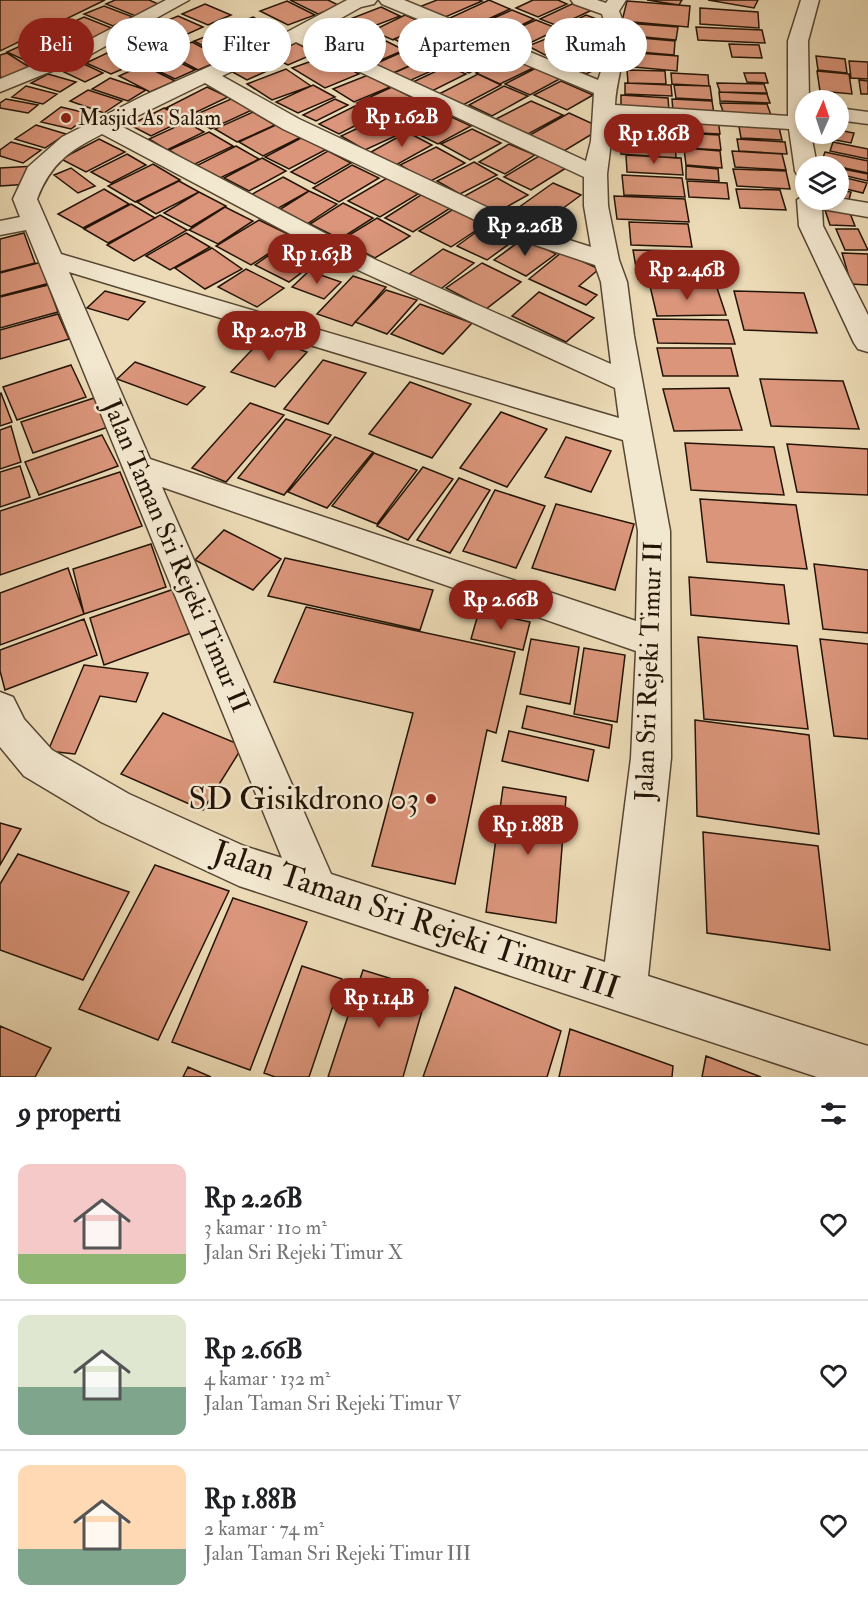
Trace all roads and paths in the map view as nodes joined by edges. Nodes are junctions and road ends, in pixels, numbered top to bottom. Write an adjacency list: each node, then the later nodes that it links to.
1 (180, 0): 9 (street)
2 (368, 0): 7 (street, Jalan Taman Sri Rejeki Timur II)
3 (388, 0): 11 (street)
4 (580, 0): 6 (street)
5 (810, 0): 10 (street)
6 (613, 6): 11 (street, Jalan Sri Rejeki Timur II)
7 (296, 35): 8 (street, Jalan Taman Sri Rejeki Timur II); 16 (street)
8 (206, 75): 15 (street, Jalan Taman Sri Rejeki Timur II); 23 (street)
9 (0, 86)
10 (801, 90)
11 (605, 100): 12 (street); 16 (street, Jalan Sri Rejeki Timur II)
12 (795, 114)
13 (849, 115): 14 (street)
14 (868, 118)
15 (102, 125): 20 (street, Jalan Taman Sri Rejeki Timur II); 26 (street)
16 (595, 174): 23 (street, Jalan Sri Rejeki Timur II)
17 (849, 207): 19 (street)
18 (811, 210): 24 (street)
19 (868, 210)
20 (36, 221): 21 (street); 22 (street, Jalan Taman Sri Rejeki Timur II)
21 (0, 228)
22 (52, 259): 27 (street); 28 (street, Jalan Taman Sri Rejeki Timur II)
23 (606, 260): 26 (street, Jalan Sri Rejeki Timur II)
24 (856, 293): 25 (street)
25 (868, 344)
26 (629, 383): 27 (street, Jalan Sri Rejeki Timur II)
27 (639, 434): 29 (street, Jalan Sri Rejeki Timur II)
28 (139, 466): 29 (street); 31 (street, Jalan Taman Sri Rejeki Timur II)
29 (654, 642): 32 (street, Jalan Sri Rejeki Timur II)
30 (0, 710): 31 (street, Jalan Taman Sri Rejeki Timur III)
31 (317, 891): 32 (street, Jalan Taman Sri Rejeki Timur III)
32 (624, 991): 33 (street, Jalan Taman Sri Rejeki Timur III)
33 (868, 1070)

